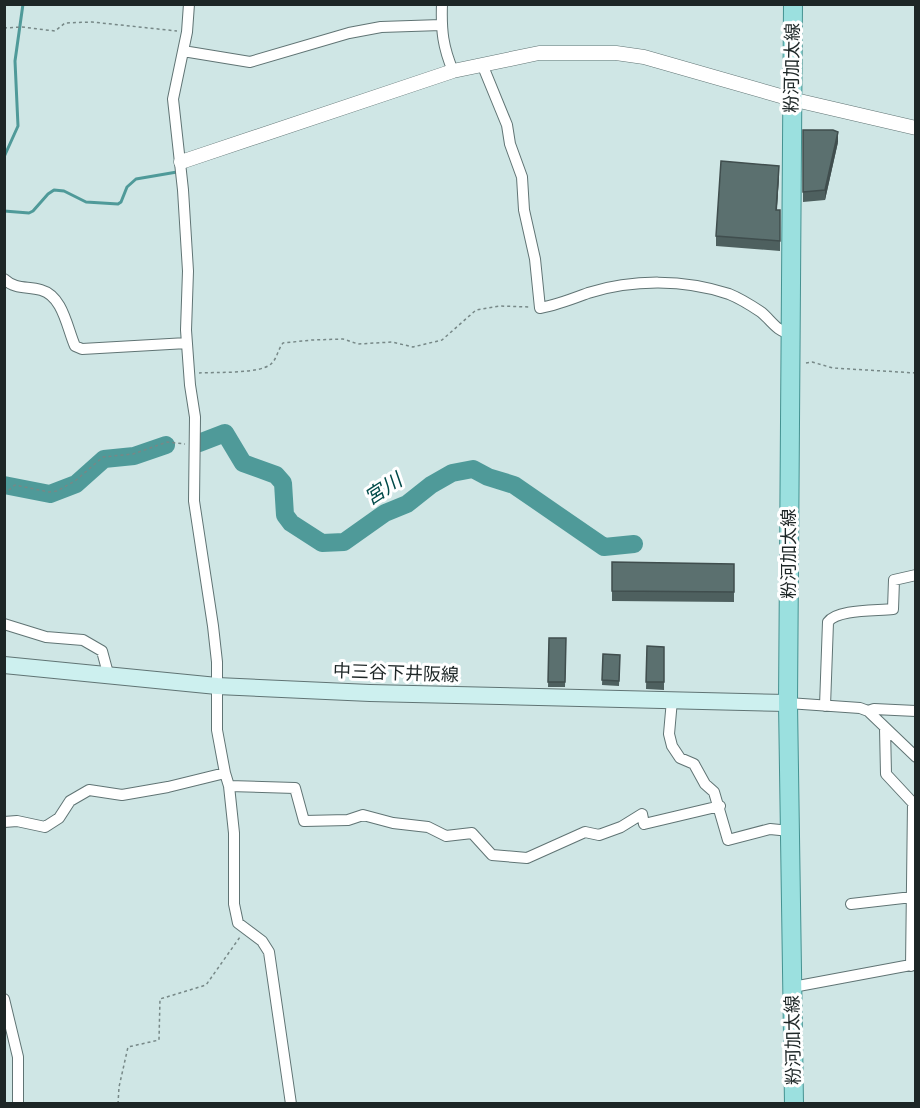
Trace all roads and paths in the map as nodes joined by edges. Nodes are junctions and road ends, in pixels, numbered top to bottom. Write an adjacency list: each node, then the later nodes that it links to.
1 (189, 4): 6 (street)
2 (442, 4): 4 (street)
3 (793, 4): 10 (main road, 粉河加太線)
4 (441, 25): 7 (street); 9 (street)
5 (4, 28): 6 (path)
6 (187, 32): 7 (street)
7 (183, 51): 12 (street)
8 (482, 64): 9 (street); 10 (street); 14 (street)
9 (453, 71): 12 (street)
10 (791, 99): 11 (street); 15 (main road, 粉河加太線)
11 (915, 128)
12 (181, 162): 16 (street)
13 (4, 279): 16 (street)
14 (540, 308): 15 (street); 18 (path)
15 (790, 333): 17 (main road, 粉河加太線)
16 (187, 343): 18 (street)
17 (790, 365): 19 (path); 28 (main road, 粉河加太線)
18 (189, 373): 20 (street)
19 (915, 373)
20 (195, 444): 21 (path); 26 (street)
21 (4, 494)
22 (915, 575): 29 (street)
23 (4, 624): 25 (street)
24 (4, 665): 25 (main road, 中三谷下井阪線)
25 (109, 677): 26 (main road, 中三谷下井阪線)
26 (218, 686): 27 (main road, 中三谷下井阪線); 34 (street)
27 (672, 700): 28 (main road, 中三谷下井阪線); 36 (street)
28 (788, 704): 29 (street); 38 (main road, 粉河加太線)
29 (825, 706): 30 (street)
30 (868, 711): 31 (street); 32 (street)
31 (915, 711)
32 (885, 728): 33 (street); 39 (street)
33 (915, 757)
34 (225, 773): 35 (street); 37 (street)
35 (230, 786): 36 (street); 42 (street)
36 (720, 806): 38 (street)
37 (4, 822)
38 (790, 831): 44 (main road, 粉河加太線)
39 (914, 846): 40 (street)
40 (912, 897): 41 (street); 43 (street)
41 (851, 904)
42 (246, 929): 47 (path); 48 (street)
43 (913, 965): 44 (street)
44 (792, 987): 49 (main road, 粉河加太線)
45 (4, 999): 46 (street)
46 (18, 1104)
47 (118, 1104)
48 (291, 1104)
49 (794, 1104)

